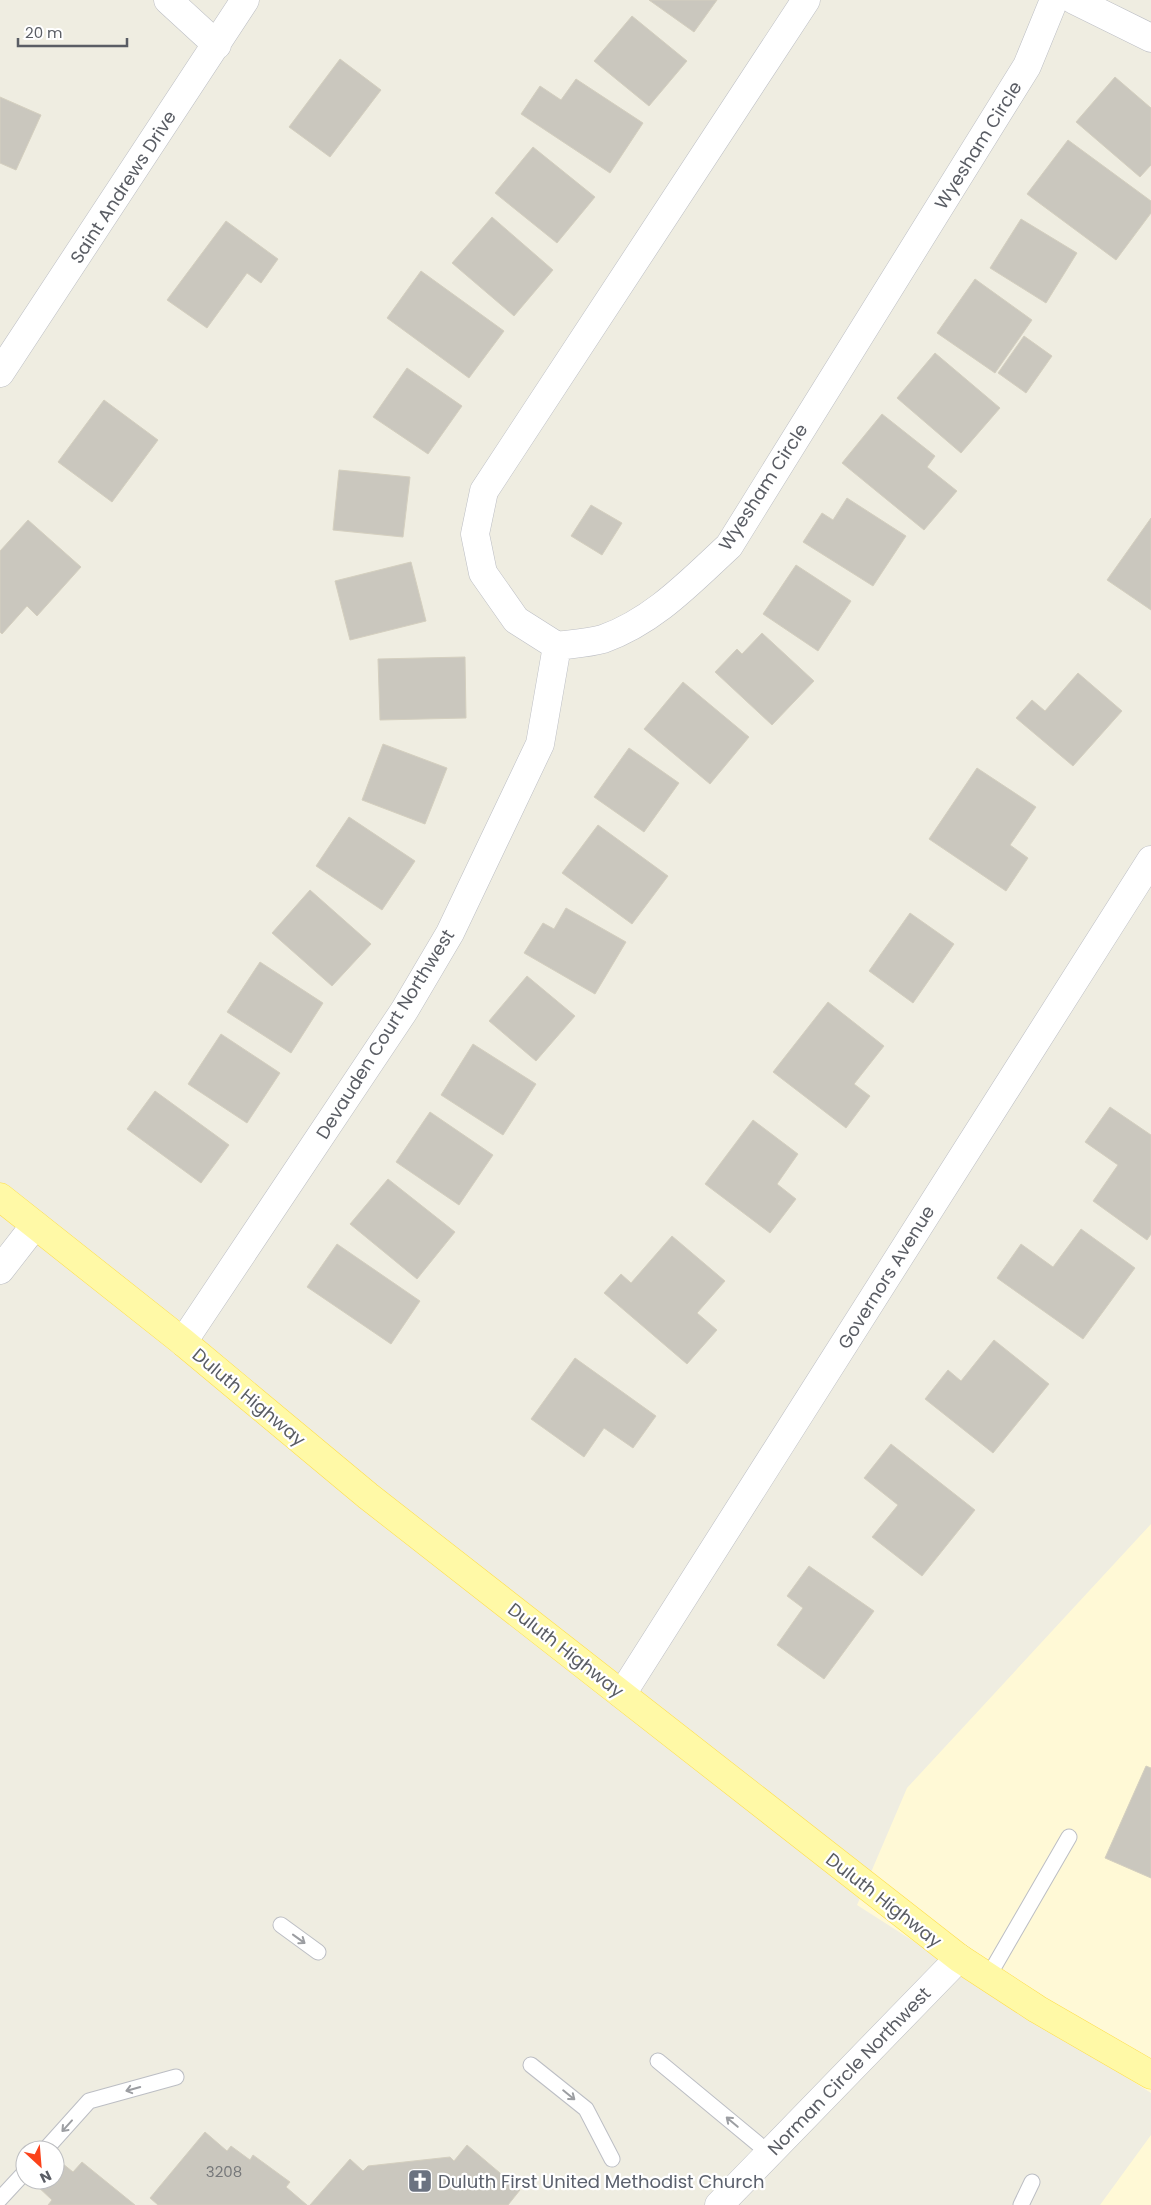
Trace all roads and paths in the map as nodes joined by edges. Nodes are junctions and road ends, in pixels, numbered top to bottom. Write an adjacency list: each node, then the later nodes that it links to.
1 (168, 0): 7 (street)
2 (245, 0): 7 (street, Saint Andrews Drive)
3 (806, 0): 9 (street)
4 (1054, 0): 9 (street, Wyesham Circle)
5 (1074, 0): 6 (street)
6 (1151, 38)
7 (217, 45): 8 (street, Saint Andrews Drive)
8 (0, 373)
9 (557, 646): 14 (street, Devauden Court Northwest)
10 (1151, 860): 15 (street, Governors Avenue)
11 (0, 1197): 12 (main road, Duluth Highway)
12 (35, 1225): 13 (street); 14 (main road, Duluth Highway)
13 (0, 1270)
14 (183, 1342): 15 (main road, Duluth Highway)
15 (622, 1694): 19 (main road, Duluth Highway)
16 (1069, 1837): 20 (lane)
17 (281, 1925): 18 (lane, one-way to 18)
18 (318, 1952)
19 (959, 1958): 20 (main road, Duluth Highway); 26 (street, Norman Circle Northwest)
20 (988, 1977): 23 (main road, Duluth Highway)
21 (658, 2061): 26 (lane, one-way to 21)
22 (531, 2065): 27 (lane, one-way to 27)
23 (1151, 2075)
24 (176, 2077): 25 (lane, one-way to 25)
25 (54, 2140)
26 (769, 2153): 31 (street, Norman Circle Northwest)
27 (612, 2159)
28 (1032, 2182): 32 (lane)
29 (15, 2183): 30 (lane)
30 (0, 2199)
31 (719, 2205)
32 (1021, 2205)

